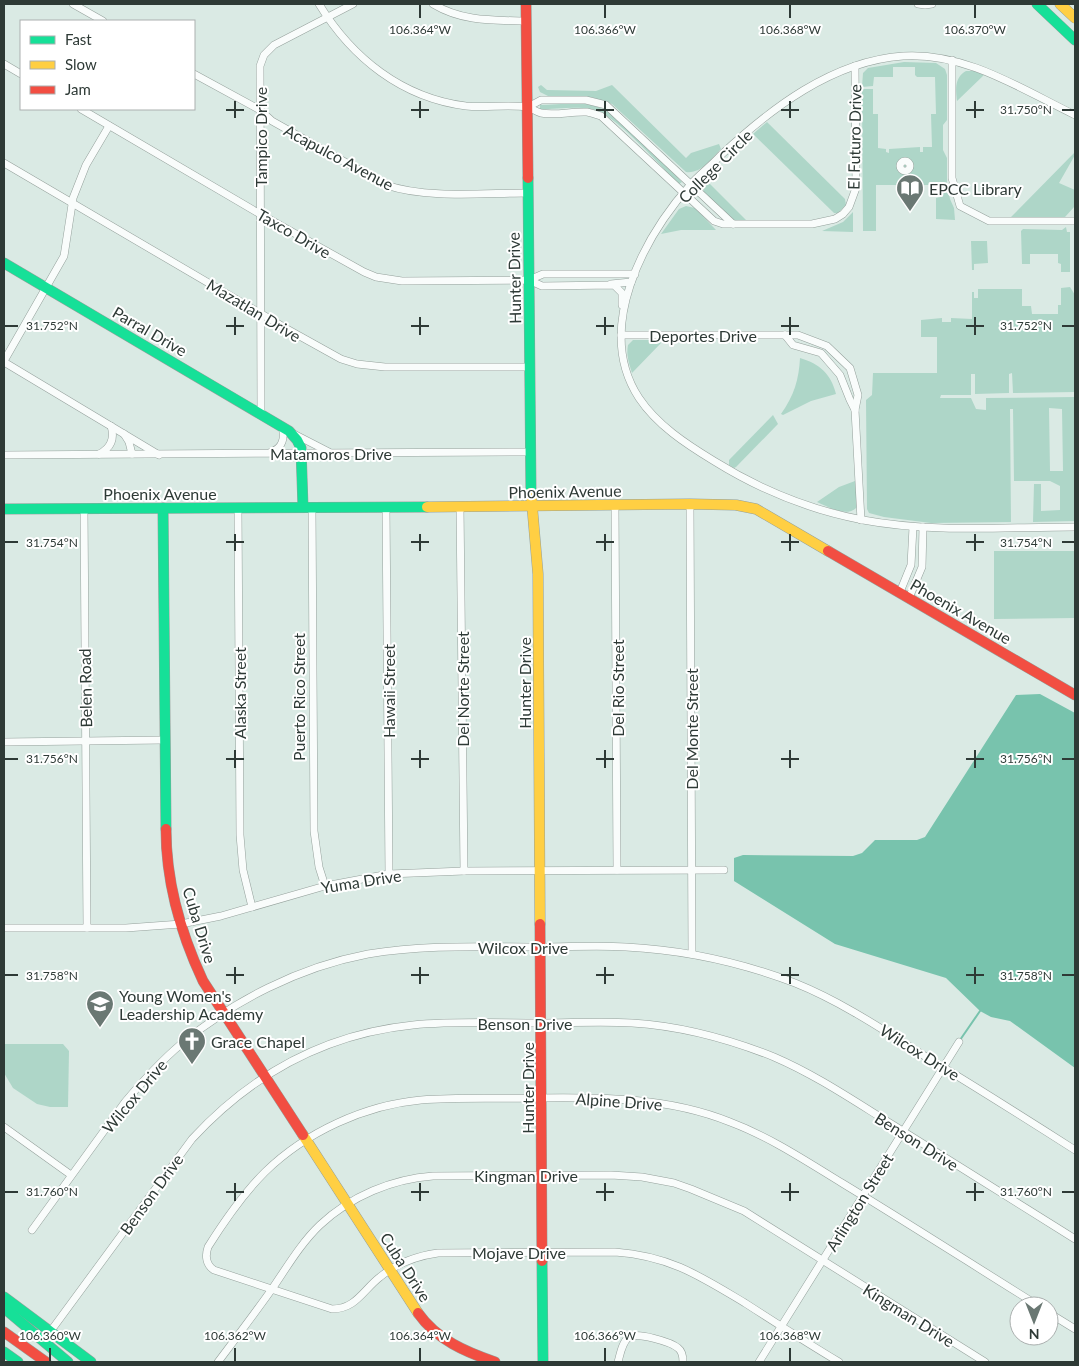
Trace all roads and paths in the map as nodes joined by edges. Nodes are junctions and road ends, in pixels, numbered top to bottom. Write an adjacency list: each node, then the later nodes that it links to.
1 (73, 4): 12 (street)
2 (319, 4): 11 (street)
3 (353, 4): 11 (street, Tampico Drive)
4 (433, 4): 13 (street)
5 (526, 4): 13 (main road, Hunter Drive)
6 (918, 4): 7 (street)
7 (932, 4)
8 (1037, 4): 14 (main road)
9 (1060, 4): 10 (main road)
10 (1073, 13)
11 (327, 17): 20 (street); 22 (street, Tampico Drive)
12 (101, 20)
13 (526, 20): 20 (main road, Hunter Drive)
14 (1075, 40)
15 (952, 60): 17 (street, College Circle); 23 (street, College Circle); 31 (street)
16 (4, 64): 18 (street)
17 (855, 66): 26 (street, College Circle); 32 (street, El Futuro Drive)
18 (20, 73)
19 (195, 75): 22 (street, Acapulco Avenue)
20 (528, 108): 26 (street); 27 (main road, Hunter Drive); 28 (street, El Futuro Drive)
21 (83, 110): 24 (street, Taxco Drive)
22 (260, 110): 27 (street, Acapulco Avenue); 30 (street, Tampico Drive)
23 (1075, 115)
24 (109, 126): 29 (street); 30 (street, Taxco Drive)
25 (4, 164): 29 (street, Mazatlan Drive)
26 (691, 184): 28 (street, College Circle); 32 (street)
27 (528, 193): 35 (main road, Hunter Drive)
28 (684, 194): 32 (street, El Futuro Drive); 34 (street, College Circle)
29 (71, 204): 38 (street); 39 (street, Mazatlan Drive)
30 (260, 214): 35 (street, Taxco Drive); 39 (street, Tampico Drive)
31 (1075, 221)
32 (733, 224)
33 (4, 263): 38 (main road, Parral Drive)
34 (634, 274): 35 (street); 36 (street, College Circle)
35 (529, 280): 37 (street); 44 (main road, Hunter Drive)
36 (631, 282): 37 (street); 40 (street, College Circle)
37 (605, 284): 40 (street)
38 (46, 287): 43 (street); 46 (main road, Parral Drive)
39 (261, 313): 44 (street, Mazatlan Drive); 46 (street, Tampico Drive)
40 (622, 313): 41 (street, College Circle)
41 (621, 335): 42 (street, Deportes Drive); 68 (street, College Circle)
42 (785, 336): 45 (street, Deportes Drive); 45 (street, Deportes Drive)
43 (4, 361): 47 (street)
44 (530, 366): 51 (main road, Hunter Drive)
45 (856, 410): 68 (street, Deportes Drive)
46 (261, 413): 48 (main road, Parral Drive)
47 (111, 426): 49 (street); 56 (street)
48 (285, 428): 50 (main road, Parral Drive); 52 (street, Parral Drive); 54 (street)
49 (122, 432): 53 (street); 57 (street)
50 (302, 452): 52 (street, Matamoros Drive); 54 (street, Matamoros Drive); 61 (main road, Puerto Rico Street)
51 (530, 452): 52 (street, Matamoros Drive); 63 (main road, Hunter Drive)
52 (332, 453)
53 (132, 454): 56 (street, Matamoros Drive); 57 (street, Matamoros Drive)
54 (267, 454): 57 (street, Matamoros Drive)
55 (4, 455): 56 (street, Matamoros Drive)
56 (98, 455)
57 (159, 455)
58 (690, 504): 59 (main road, Phoenix Avenue); 72 (main road, Phoenix Avenue); 77 (street, Del Monte Street)
59 (615, 505): 63 (main road, Phoenix Avenue); 78 (street, Del Rio Street)
60 (460, 506): 62 (main road, Phoenix Avenue); 63 (main road, Phoenix Avenue); 80 (street, Del Norte Street)
61 (308, 507): 62 (main road, Phoenix Avenue); 66 (main road, Phoenix Avenue); 83 (street, Puerto Rico Street)
62 (386, 507): 82 (street, Hawaii Street)
63 (532, 507): 81 (main road, Hunter Drive)
64 (84, 508): 65 (main road, Phoenix Avenue); 67 (main road, Phoenix Avenue); 75 (street, Belen Road)
65 (163, 508): 66 (main road, Phoenix Avenue); 74 (main road, Cuba Drive)
66 (238, 508): 84 (street, Alaska Street)
67 (4, 509)
68 (861, 520): 69 (street, College Circle)
69 (913, 527): 70 (street, College Circle); 72 (street)
70 (923, 527): 71 (street, College Circle); 72 (street)
71 (1075, 527)
72 (904, 595): 73 (main road, Phoenix Avenue)
73 (1075, 696)
74 (164, 740): 75 (street); 85 (main road, Cuba Drive)
75 (86, 741): 76 (street); 87 (street, Belen Road)
76 (4, 742)
77 (692, 869): 78 (street, Yuma Drive); 79 (street, Yuma Drive); 89 (street, Del Monte Street)
78 (618, 870): 81 (street, Yuma Drive)
79 (724, 870)
80 (464, 871): 81 (street, Yuma Drive); 82 (street, Yuma Drive)
81 (540, 871): 88 (main road, Hunter Drive)
82 (389, 874): 83 (street, Yuma Drive)
83 (325, 886): 84 (street, Yuma Drive)
84 (252, 907): 85 (street, Yuma Drive)
85 (180, 924): 87 (street, Yuma Drive); 90 (main road, Cuba Drive)
86 (4, 928): 87 (street, Yuma Drive)
87 (86, 928)
88 (541, 947): 89 (street, Wilcox Drive); 90 (street, Wilcox Drive); 91 (main road, Hunter Drive)
89 (692, 954): 93 (street, Wilcox Drive)
90 (223, 1013): 94 (main road, Cuba Drive); 100 (street, Wilcox Drive)
91 (541, 1023): 94 (street, Benson Drive); 95 (main road, Hunter Drive); 97 (street, Benson Drive)
92 (959, 1042): 93 (street, Arlington Street)
93 (944, 1067): 97 (street, Arlington Street); 99 (street, Wilcox Drive)
94 (265, 1076): 98 (main road, Cuba Drive); 118 (street, Benson Drive)
95 (542, 1098): 98 (street, Alpine Drive); 101 (main road, Hunter Drive); 102 (street, Alpine Drive)
96 (4, 1127): 100 (street)
97 (903, 1132): 102 (street, Arlington Street); 105 (street, Benson Drive)
98 (307, 1140): 103 (main road, Cuba Drive); 107 (street, Alpine Drive)
99 (1075, 1150)
100 (71, 1175): 104 (street, Wilcox Drive)
101 (542, 1176): 103 (street, Kingman Drive); 106 (main road, Hunter Drive); 108 (street, Kingman Drive)
102 (863, 1196): 108 (street, Arlington Street); 111 (street, Alpine Drive)
103 (348, 1205): 109 (main road, Cuba Drive); 110 (street, Kingman Drive)
104 (32, 1230)
105 (1075, 1239)
106 (543, 1252): 109 (street, Mojave Drive); 115 (street, Mojave Drive); 126 (main road, Hunter Drive)
107 (206, 1253): 110 (street, Mojave Drive)
108 (822, 1261): 115 (street, Arlington Street); 131 (street, Kingman Drive)
109 (390, 1270): 110 (street, Mojave Drive); 125 (main road, Cuba Drive)
110 (272, 1289): 124 (street, Kingman Drive)
111 (1022, 1296)
112 (4, 1297): 118 (main road)
113 (4, 1308): 122 (main road)
114 (1059, 1319): 116 (street)
115 (781, 1326): 129 (street, Arlington Street); 130 (street, Mojave Drive)
116 (1075, 1329)
117 (4, 1332): 121 (main road)
118 (50, 1332): 123 (main road)
119 (4, 1352): 120 (main road)
120 (18, 1362)
121 (46, 1362)
122 (68, 1362)
123 (91, 1362)
124 (218, 1362)
125 (495, 1362)
126 (543, 1362)
127 (618, 1362): 128 (street)
128 (683, 1362)
129 (759, 1362)
130 (839, 1362)
131 (985, 1362)

